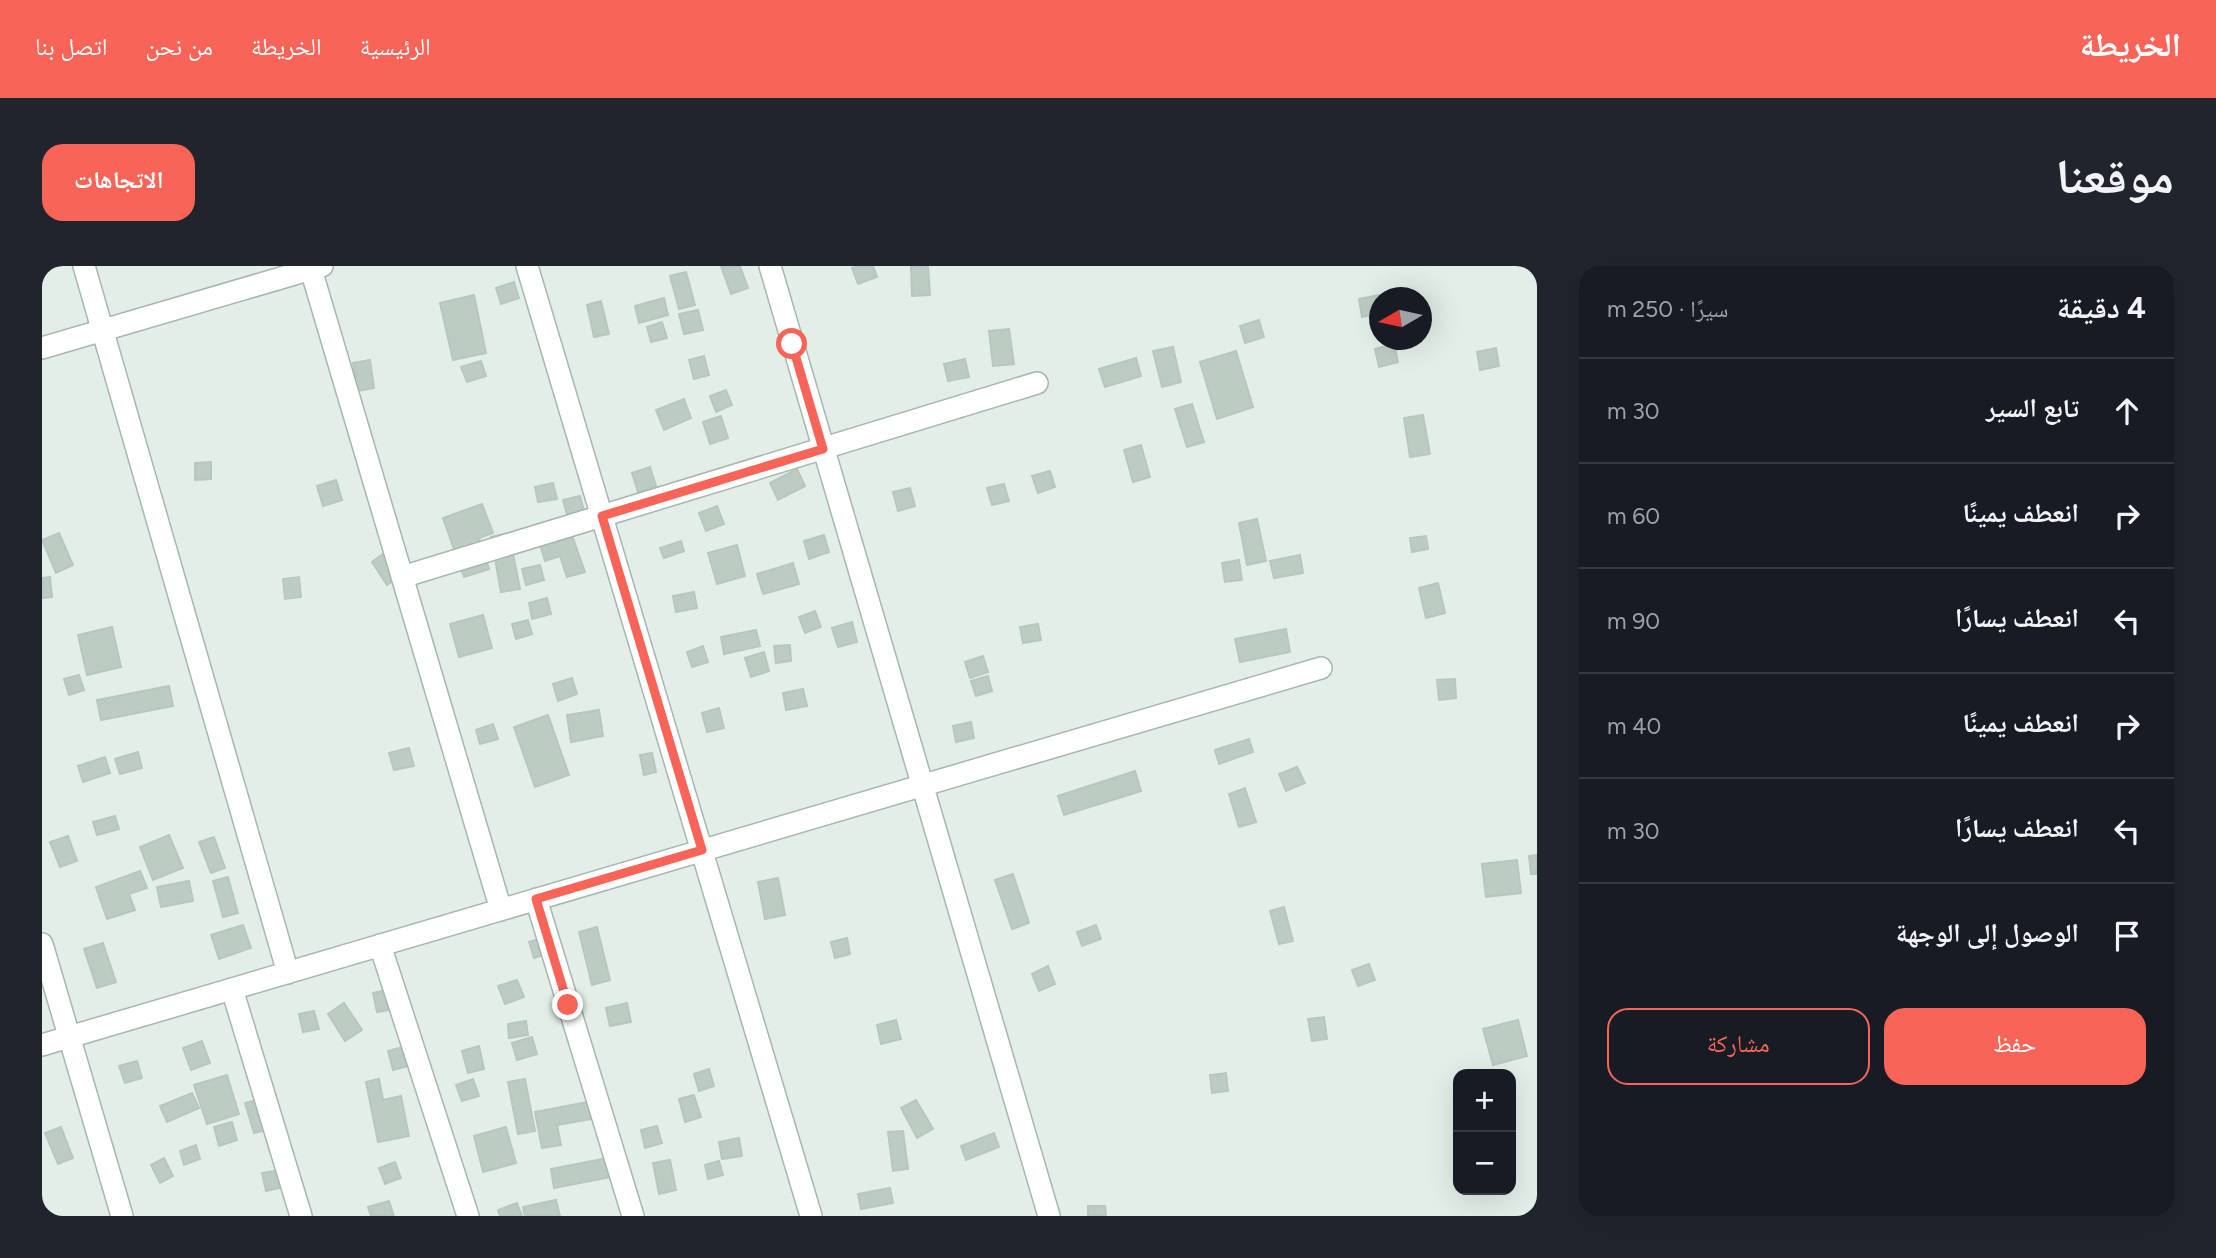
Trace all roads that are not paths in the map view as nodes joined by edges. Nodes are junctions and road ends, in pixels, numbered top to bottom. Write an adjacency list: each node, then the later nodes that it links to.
1 (84, 266): 5 (street)
2 (527, 266): 9 (street)
3 (770, 266): 8 (street)
4 (315, 267): 5 (street); 10 (street)
5 (104, 330): 6 (street); 18 (street)
6 (42, 348)
7 (1037, 383): 8 (street)
8 (823, 449): 9 (street); 12 (street)
9 (602, 516): 10 (street); 13 (street)
10 (402, 578): 15 (street)
11 (1321, 668): 12 (street)
12 (921, 785): 13 (street); 27 (street)
13 (702, 850): 14 (street); 26 (street)
14 (536, 899): 15 (street); 25 (street)
15 (501, 910): 17 (street)
16 (42, 944): 20 (street)
17 (380, 945): 18 (street); 24 (street)
18 (288, 973): 19 (street)
19 (232, 989): 20 (street); 23 (street)
20 (69, 1037): 21 (street); 22 (street)
21 (42, 1045)
22 (122, 1216)
23 (302, 1216)
24 (468, 1216)
25 (633, 1216)
26 (811, 1216)
27 (1049, 1216)

